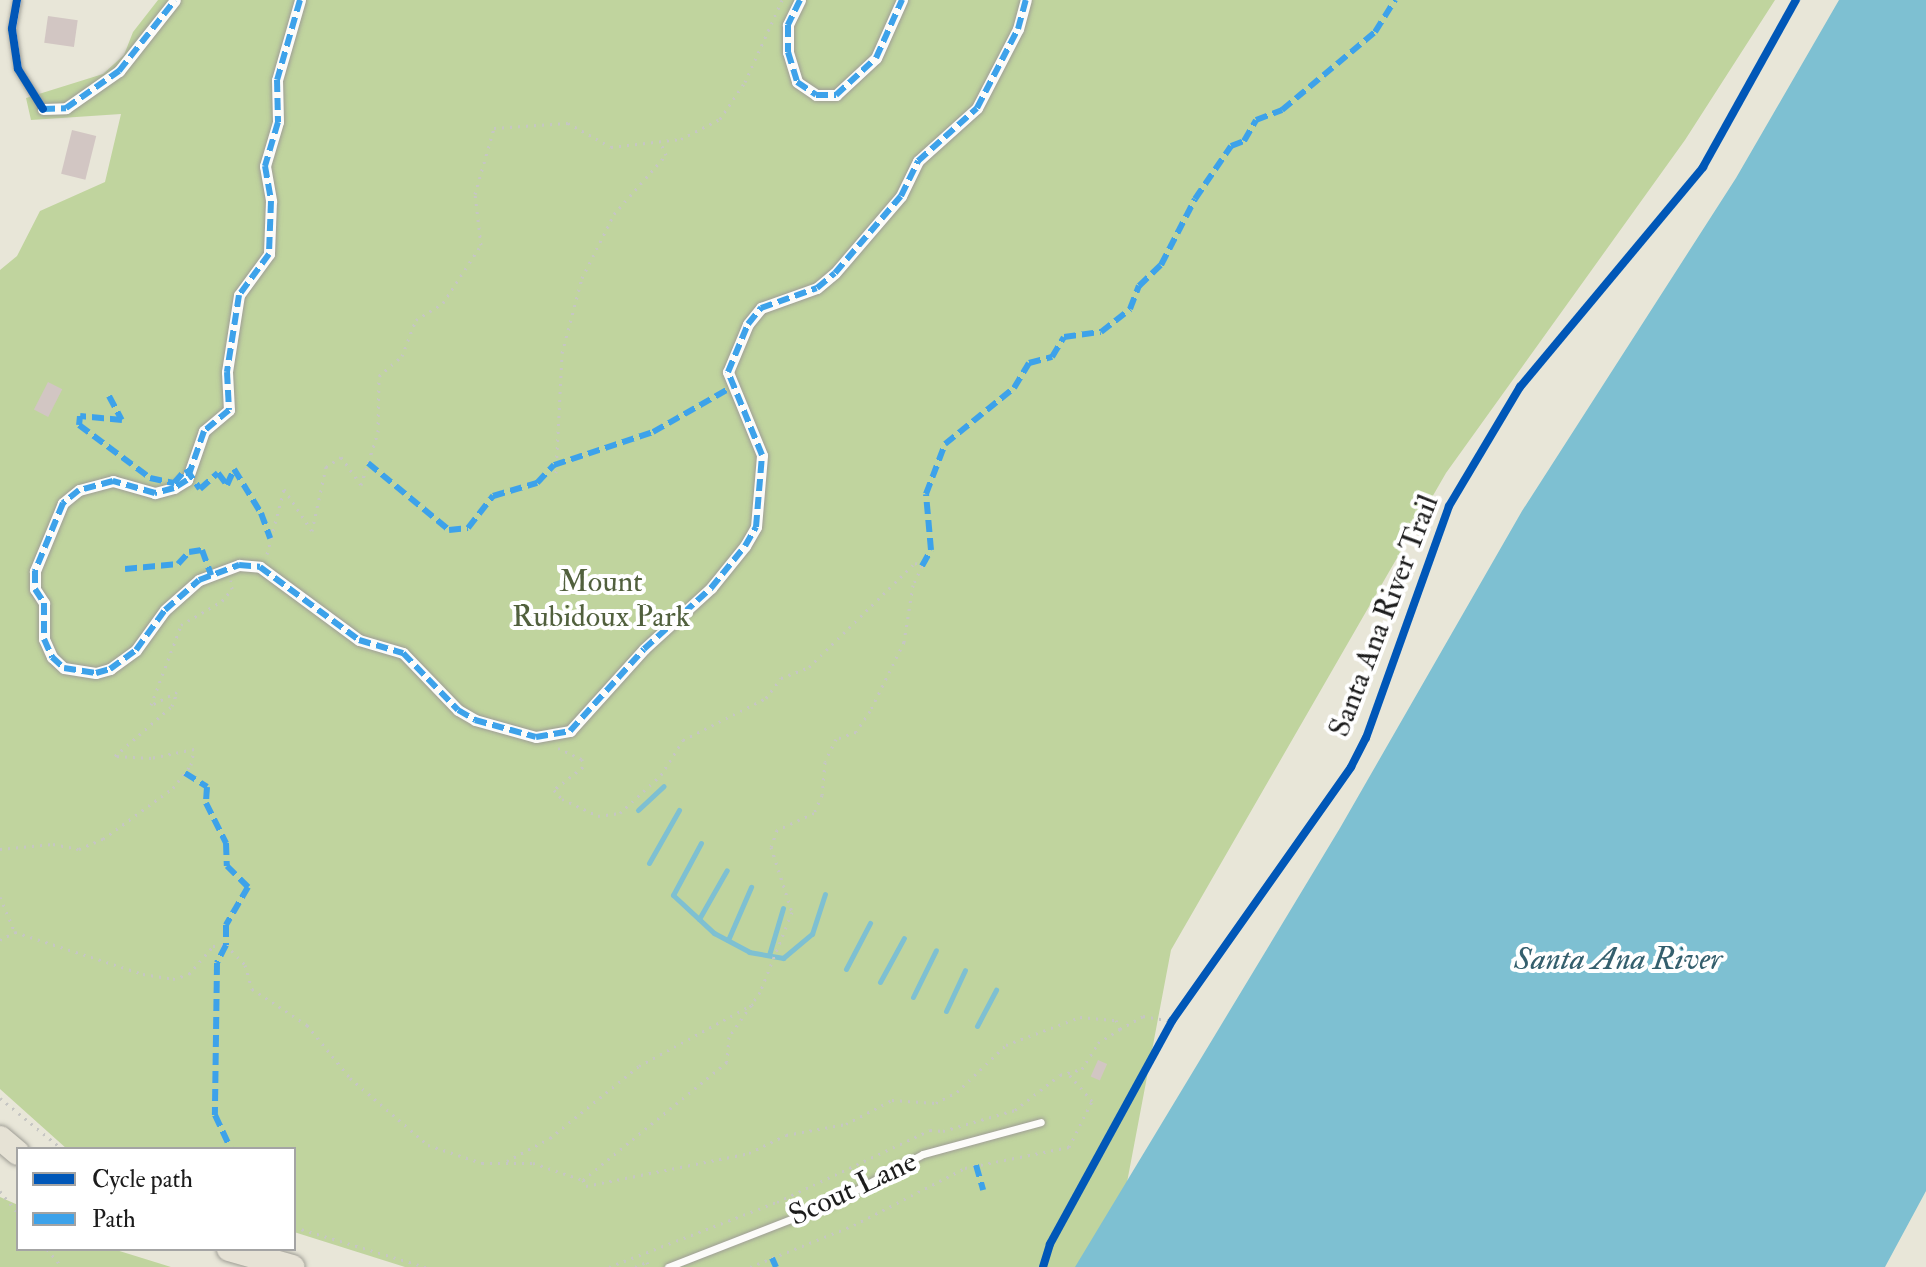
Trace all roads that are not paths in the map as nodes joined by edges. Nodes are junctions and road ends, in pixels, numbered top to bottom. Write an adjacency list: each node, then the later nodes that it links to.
1 (17, 0): 7 (lane)
2 (175, 0): 7 (street)
3 (300, 0): 6 (street)
4 (800, 0): 5 (street)
5 (902, 0)
6 (1026, 0)
7 (43, 109)
8 (1041, 1122): 13 (lane, Scout Lane)
9 (0, 1138): 10 (main road)
10 (16, 1151)
11 (236, 1251): 12 (main road)
12 (292, 1267)
13 (668, 1267)

